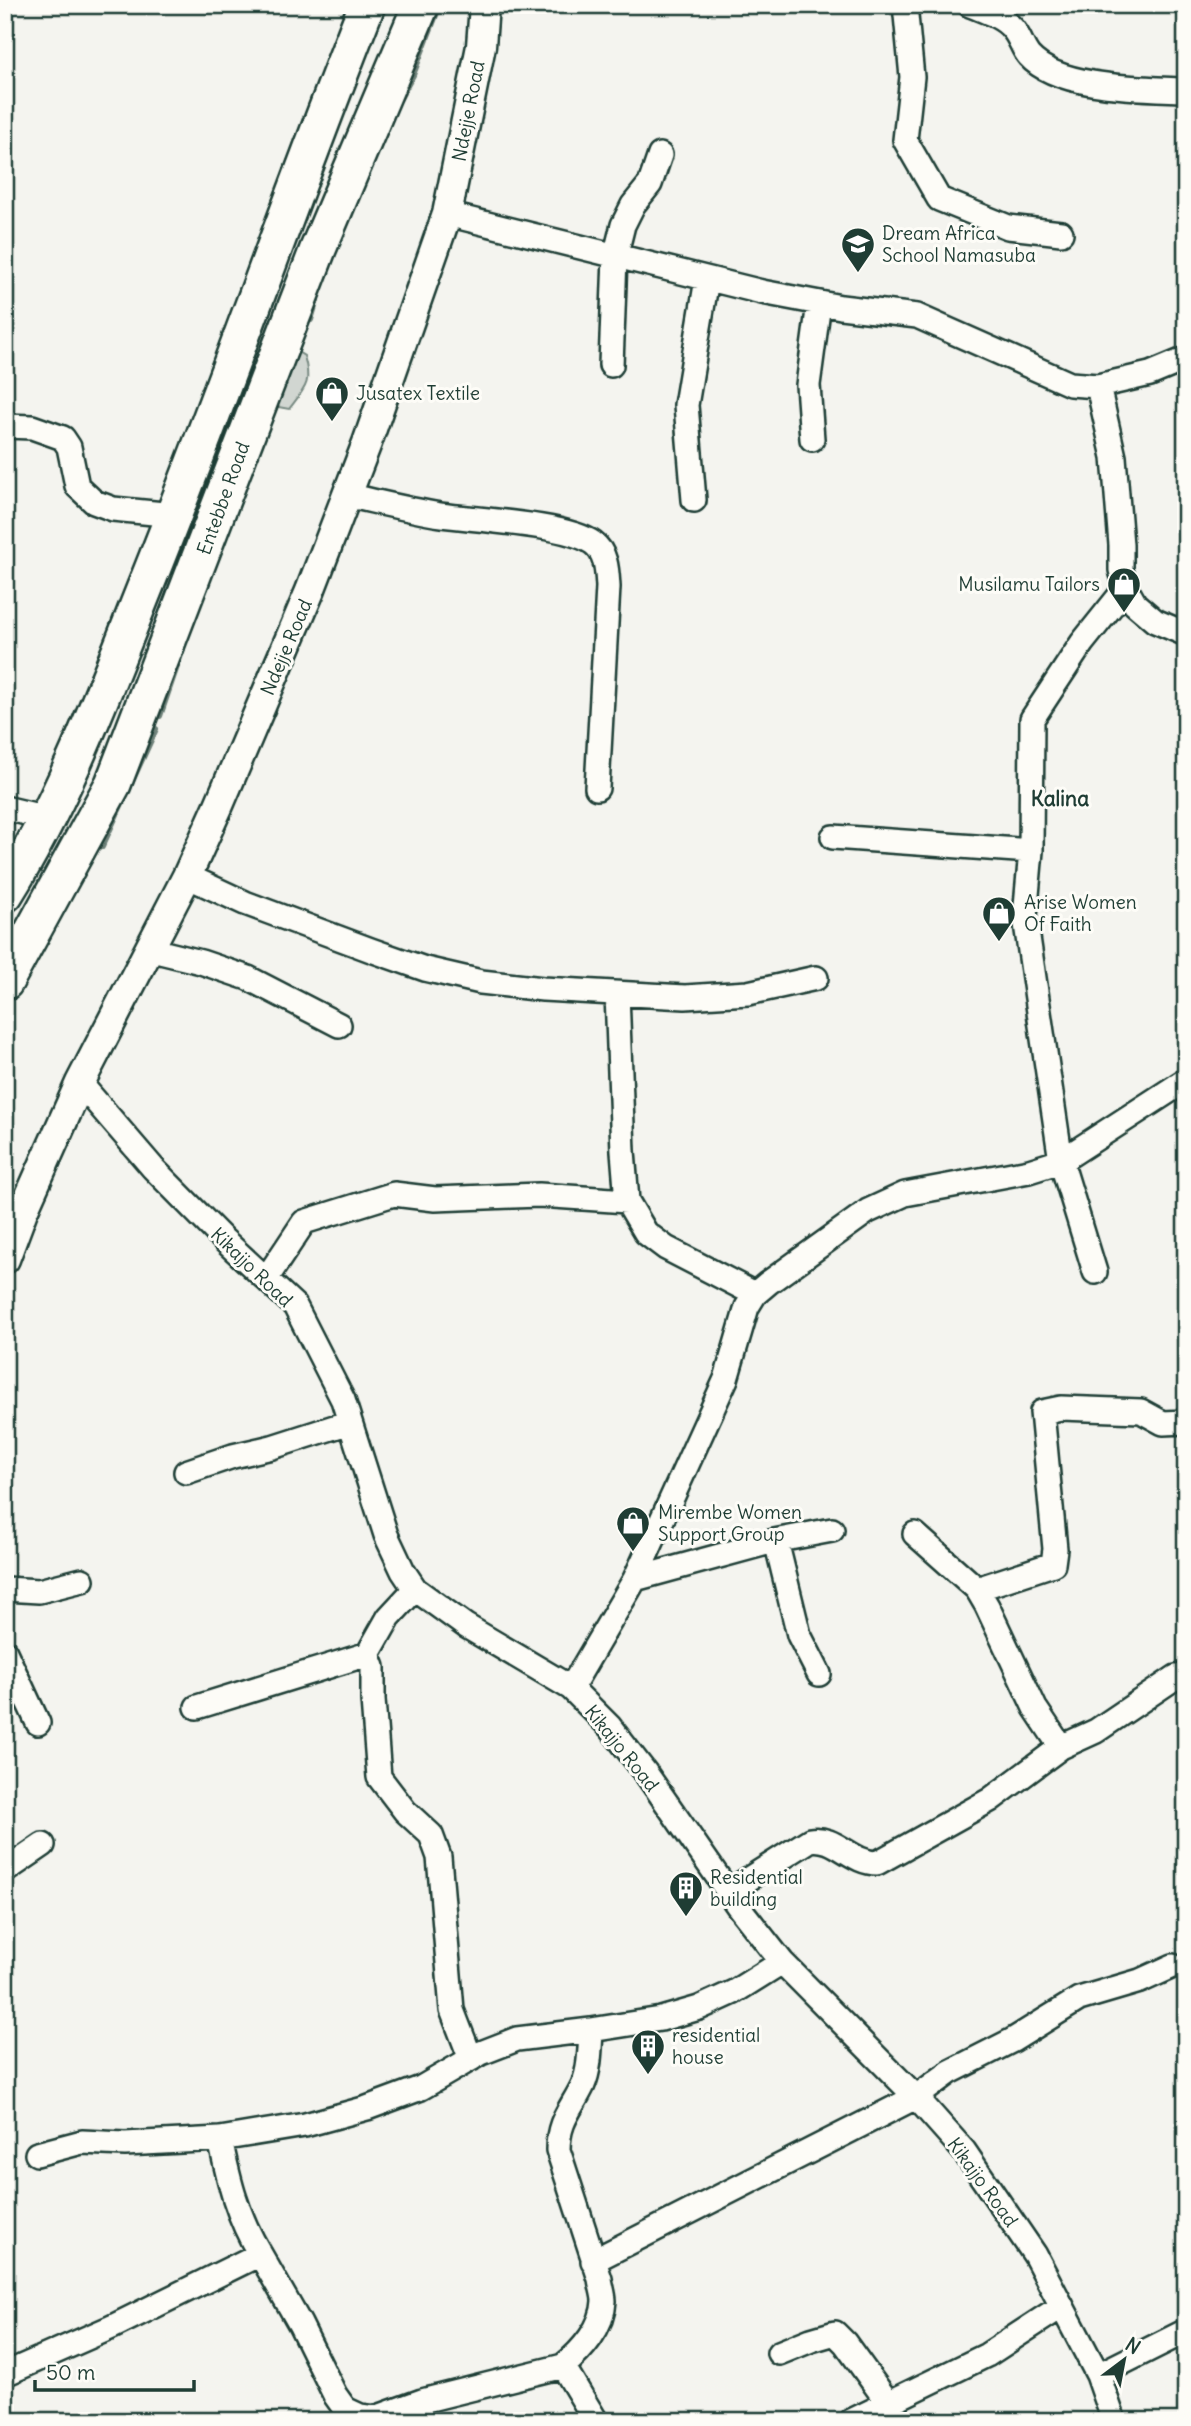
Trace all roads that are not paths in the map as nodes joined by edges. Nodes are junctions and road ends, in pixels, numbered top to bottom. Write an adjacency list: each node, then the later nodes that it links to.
1 (367, 5): 20 (main road, Entebbe Road)
2 (421, 5): 32 (main road, Entebbe Road)
3 (484, 5): 8 (street, Ndejje Road)
4 (905, 5): 9 (street)
5 (970, 5): 6 (street)
6 (1186, 90)
7 (660, 155): 10 (street)
8 (447, 214): 10 (street); 18 (street, Ndejje Road)
9 (1061, 233)
10 (615, 257): 11 (street); 14 (street)
11 (707, 279): 12 (street); 19 (street)
12 (819, 303): 15 (street); 17 (street)
13 (1186, 359): 15 (street)
14 (611, 365)
15 (1098, 386): 21 (street)
16 (5, 426): 20 (street)
17 (812, 439)
18 (346, 495): 23 (street); 28 (street, Ndejje Road)
19 (694, 500)
20 (174, 515): 25 (main road, Entebbe Road)
21 (1126, 588): 22 (street); 27 (street)
22 (1186, 634)
23 (597, 788)
24 (5, 808): 25 (street)
25 (47, 818): 29 (main road, Entebbe Road)
26 (833, 837): 27 (street)
27 (1031, 851): 37 (street)
28 (187, 876): 30 (street, Ndejje Road); 33 (street)
29 (5, 894)
30 (148, 949): 34 (street); 36 (street, Ndejje Road)
31 (816, 978): 33 (street)
32 (5, 982)
33 (617, 994): 38 (street)
34 (339, 1026)
35 (1186, 1080): 37 (street)
36 (80, 1083): 39 (street, Ndejje Road); 41 (street, Kikajjo Road)
37 (1061, 1161): 40 (street); 42 (street)
38 (627, 1201): 41 (street); 42 (street)
39 (5, 1259)
40 (1095, 1272)
41 (266, 1279): 44 (street, Kikajjo Road)
42 (755, 1294): 49 (street)
43 (1186, 1422): 53 (street)
44 (350, 1423): 45 (street); 52 (street, Kikajjo Road)
45 (186, 1472)
46 (832, 1530): 48 (street)
47 (915, 1534): 53 (street)
48 (774, 1541): 49 (street); 56 (street)
49 (635, 1579): 58 (street)
50 (82, 1580): 51 (street)
51 (5, 1589)
52 (415, 1589): 55 (street); 58 (street, Kikajjo Road)
53 (976, 1589): 61 (street)
54 (5, 1652): 60 (street)
55 (368, 1654): 59 (street); 68 (street)
56 (819, 1674)
57 (1186, 1675): 61 (street)
58 (571, 1688): 64 (street, Kikajjo Road)
59 (197, 1707)
60 (38, 1723)
61 (1061, 1747): 64 (street)
62 (43, 1845): 63 (street)
63 (5, 1871)
64 (728, 1892): 65 (street, Kikajjo Road)
65 (782, 1962): 67 (street); 69 (street, Kikajjo Road)
66 (1173, 1966): 69 (street)
67 (591, 2030): 68 (street); 73 (street)
68 (471, 2059): 70 (street)
69 (916, 2097): 73 (street); 74 (street, Kikajjo Road)
70 (220, 2140): 71 (street); 72 (street)
71 (37, 2154)
72 (260, 2254): 78 (street); 81 (street)
73 (593, 2261): 77 (street)
74 (1062, 2306): 79 (street, Kikajjo Road); 80 (street)
75 (1186, 2331): 79 (street)
76 (779, 2353): 80 (street)
77 (563, 2366): 81 (street); 82 (street)
78 (5, 2374)
79 (1098, 2375): 84 (street, Kikajjo Road)
80 (889, 2404): 83 (street)
81 (361, 2418)
82 (596, 2421)
83 (851, 2421)
84 (1114, 2421)

